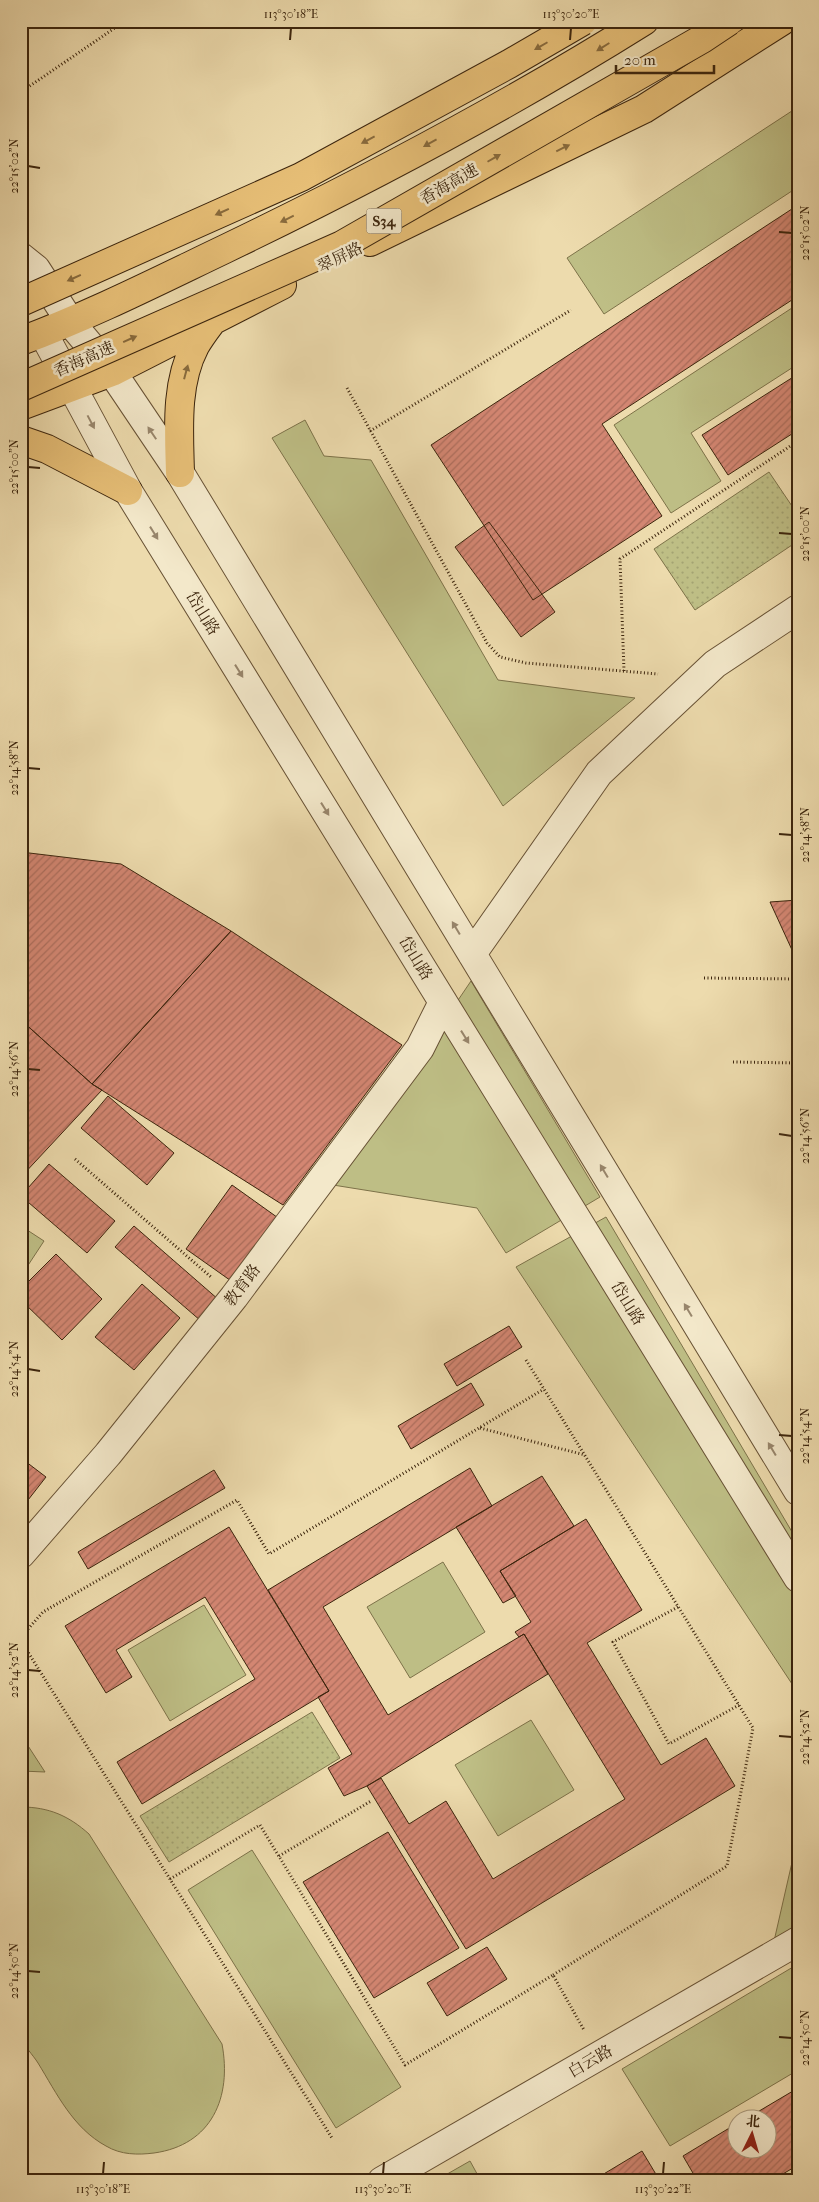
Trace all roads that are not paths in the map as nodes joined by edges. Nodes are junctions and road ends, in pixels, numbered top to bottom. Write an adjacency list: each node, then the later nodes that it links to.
1 (584, 21): 6 (main road, one-way to 6, bridge)
2 (644, 21): 8 (main road, one-way to 8)
3 (729, 21): 11 (main road, 香海高速 / S34, one-way to 3, bridge)
4 (782, 21): 7 (main road, 翠屏路, one-way to 4)
5 (21, 257): 8 (street)
6 (21, 302)
7 (215, 318): 10 (main road, 翠屏路); 15 (main road, one-way to 7)
8 (71, 323): 9 (main road); 10 (street)
9 (32, 337): 12 (street, 岱山路)
10 (112, 372): 12 (main road, 翠屏路); 15 (street, one-way to 10)
11 (21, 387)
12 (72, 387): 13 (main road, 翠屏路); 16 (street, 岱山路, one-way to 16)
13 (21, 406)
14 (21, 440): 16 (main road)
15 (180, 473): 18 (street, one-way to 15)
16 (128, 491): 19 (street, 岱山路, one-way to 19)
17 (798, 609): 18 (street)
18 (472, 954): 20 (street, one-way to 18)
19 (444, 1002): 21 (street, 教育路); 22 (street, 岱山路, one-way to 22)
20 (798, 1491)
21 (21, 1554)
22 (798, 1578)
23 (798, 1941): 24 (street, 白云路)
24 (382, 2181)

